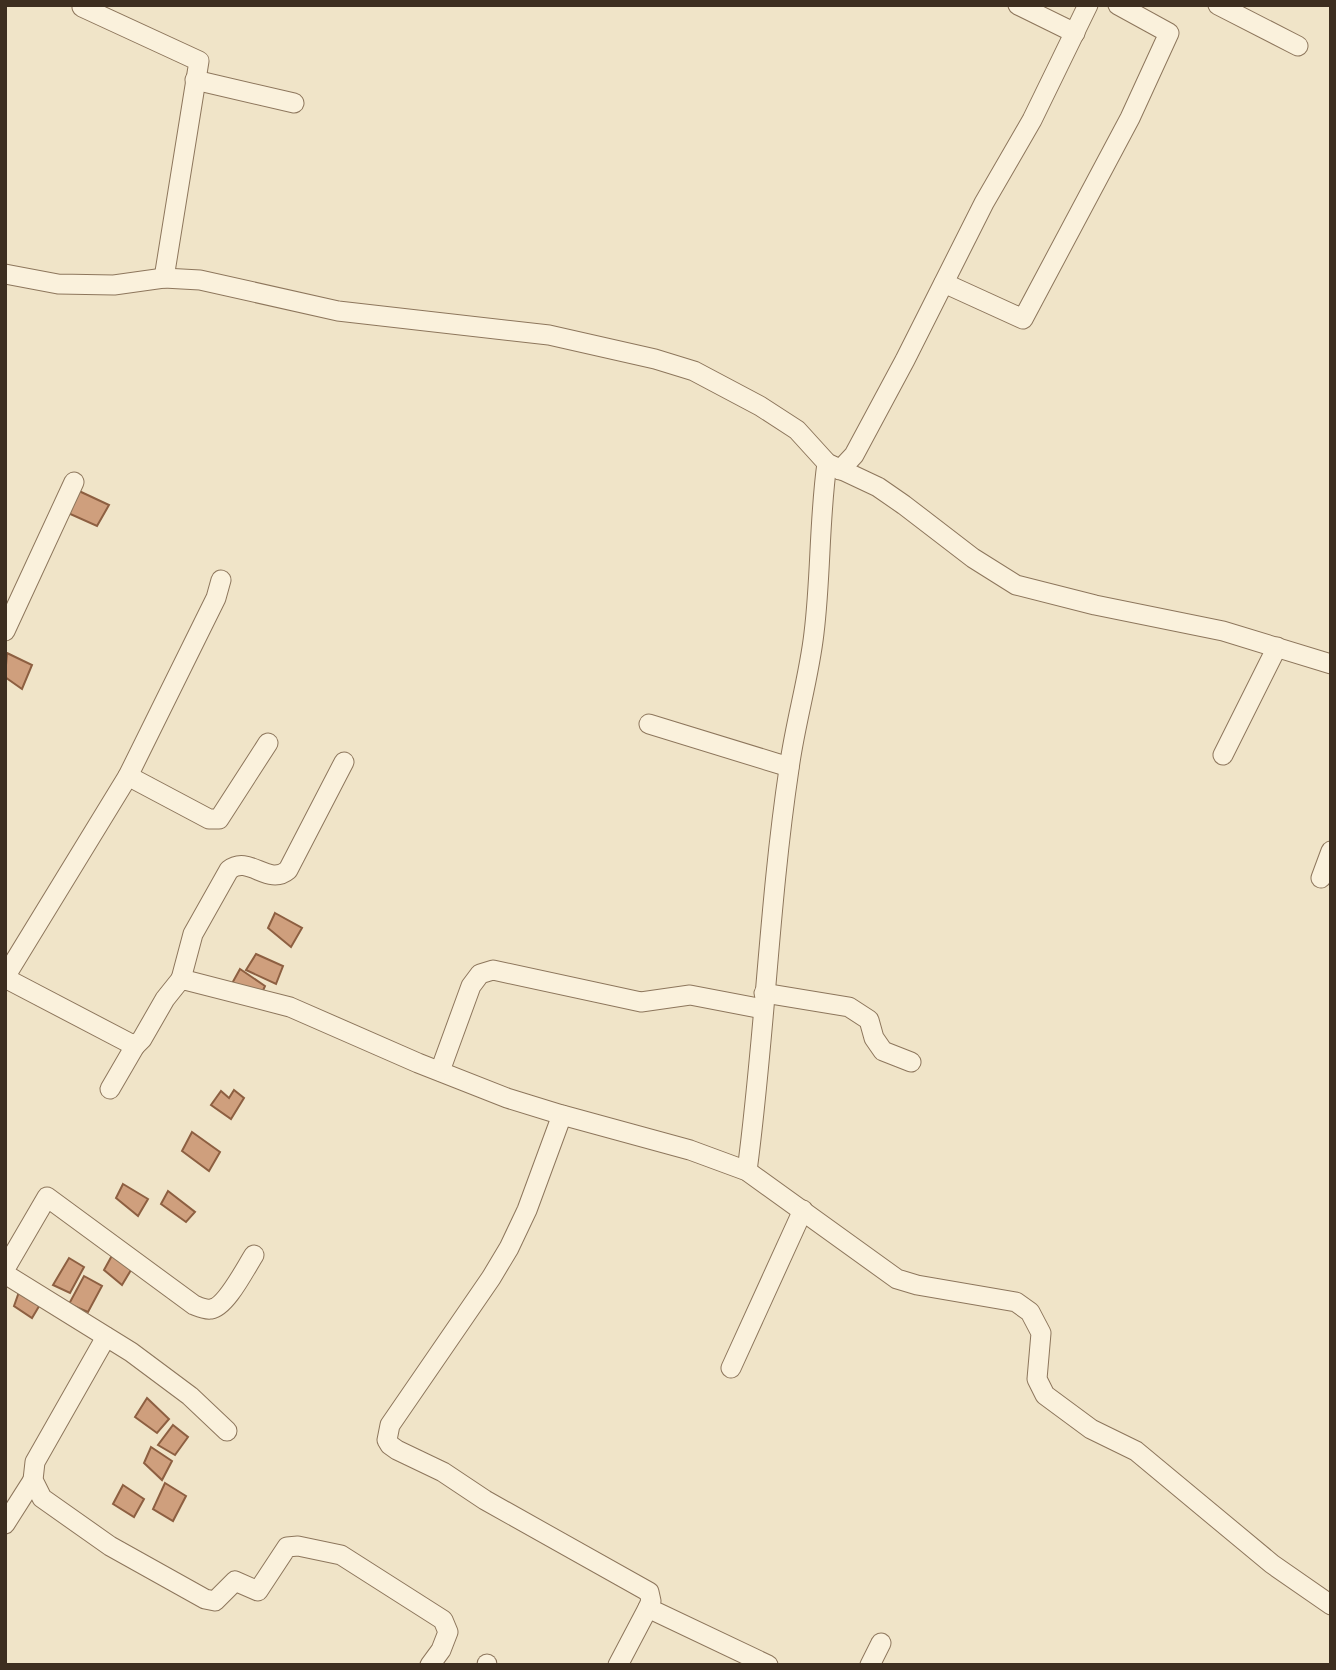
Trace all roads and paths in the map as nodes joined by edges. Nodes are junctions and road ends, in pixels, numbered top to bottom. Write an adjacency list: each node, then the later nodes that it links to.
1 (1018, 5): 6 (street)
2 (1088, 5): 6 (street)
3 (1118, 5): 12 (street)
4 (1218, 5): 7 (street)
5 (81, 6): 8 (street)
6 (1075, 33): 12 (street)
7 (1298, 46)
8 (195, 80): 9 (street); 11 (street)
9 (294, 103)
10 (5, 274): 11 (street)
11 (164, 278): 13 (street)
12 (944, 283): 13 (street)
13 (834, 467): 17 (street); 23 (street)
14 (74, 482): 16 (street)
15 (221, 580): 24 (street)
16 (5, 631)
17 (1277, 647): 18 (street); 21 (street)
18 (1331, 664)
19 (649, 724): 23 (street)
20 (268, 743): 24 (street)
21 (1223, 755)
22 (344, 762): 28 (street)
23 (789, 767): 29 (street)
24 (128, 776): 27 (street)
25 (1331, 852): 26 (street)
26 (1321, 878)
27 (5, 978): 30 (street)
28 (181, 979): 30 (street); 32 (street)
29 (764, 1001): 31 (street); 32 (street); 35 (street)
30 (135, 1046): 33 (street)
31 (911, 1062)
32 (440, 1071): 34 (street)
33 (110, 1089)
34 (562, 1115): 35 (street); 46 (street)
35 (747, 1171): 36 (street)
36 (803, 1210): 41 (street); 45 (street)
37 (254, 1255): 38 (street)
38 (5, 1269)
39 (5, 1275): 40 (street)
40 (106, 1337): 42 (street); 43 (street)
41 (731, 1368)
42 (227, 1431)
43 (33, 1480): 44 (street); 48 (street)
44 (5, 1524)
45 (1331, 1605)
46 (648, 1608): 49 (street); 50 (street)
47 (881, 1643): 51 (street)
48 (430, 1665)
49 (618, 1665)
50 (768, 1665)
51 (870, 1665)

